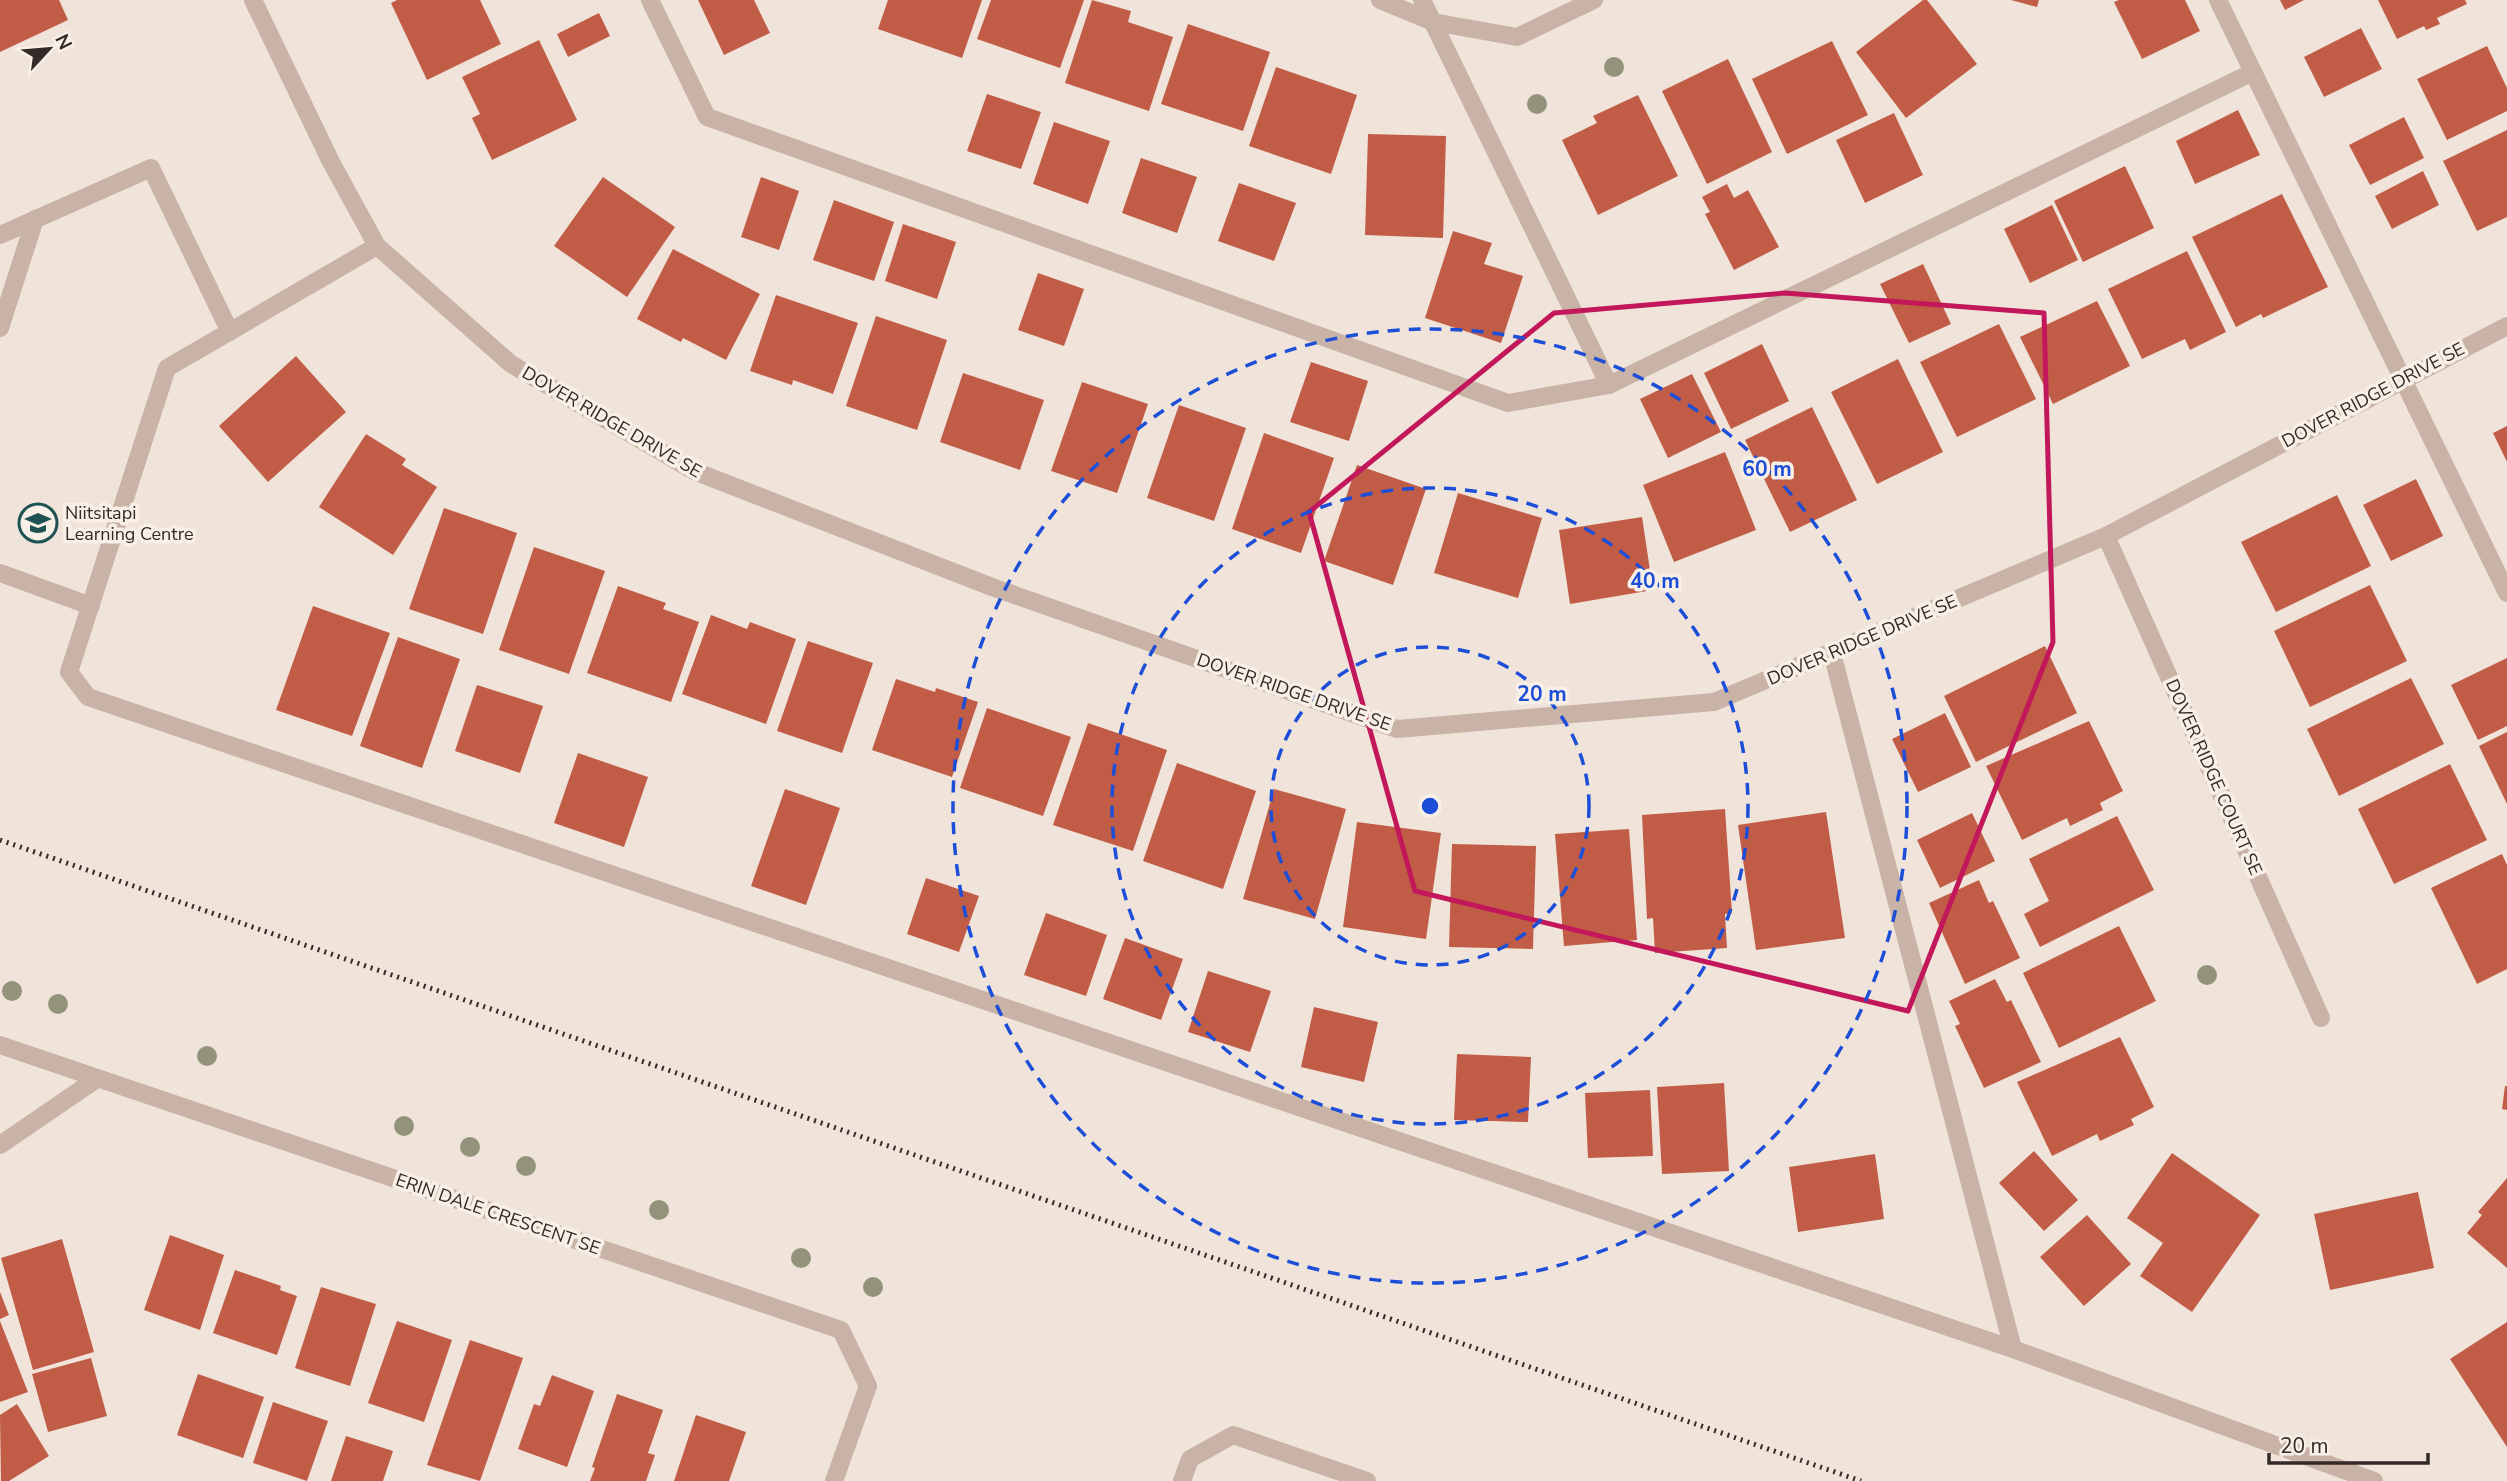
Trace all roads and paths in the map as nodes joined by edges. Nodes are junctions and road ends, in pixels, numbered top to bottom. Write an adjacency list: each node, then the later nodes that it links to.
1 (253, 0): 11 (street, DOVER RIDGE DRIVE SE)
2 (650, 0): 16 (street)
3 (1380, 0): 7 (street)
4 (1422, 0): 7 (street)
5 (1594, 0): 7 (street)
6 (2218, 0): 8 (street)
7 (1433, 22): 16 (street)
8 (2253, 72): 15 (street); 16 (street)
9 (35, 219): 10 (street); 13 (street); 14 (street)
10 (0, 235)
11 (377, 246): 14 (street); 21 (street, DOVER RIDGE DRIVE SE)
12 (2507, 326): 15 (street, DOVER RIDGE DRIVE SE)
13 (0, 328)
14 (230, 332): 20 (street)
15 (2405, 378): 17 (street, DOVER RIDGE DRIVE SE); 19 (street)
16 (1609, 385)
17 (2106, 536): 21 (street, DOVER RIDGE DRIVE SE); 22 (street, DOVER RIDGE COURT SE)
18 (0, 573): 20 (street)
19 (2507, 593)
20 (91, 606): 26 (street)
21 (1832, 653): 26 (street)
22 (2321, 1018)
23 (0, 1045): 24 (street, ERIN DALE CRESCENT SE)
24 (98, 1078): 25 (street); 27 (street, ERIN DALE CRESCENT SE)
25 (0, 1145)
26 (2013, 1349): 30 (street)
27 (834, 1481)
28 (1182, 1481): 29 (street)
29 (1367, 1481)
30 (2374, 1481)

